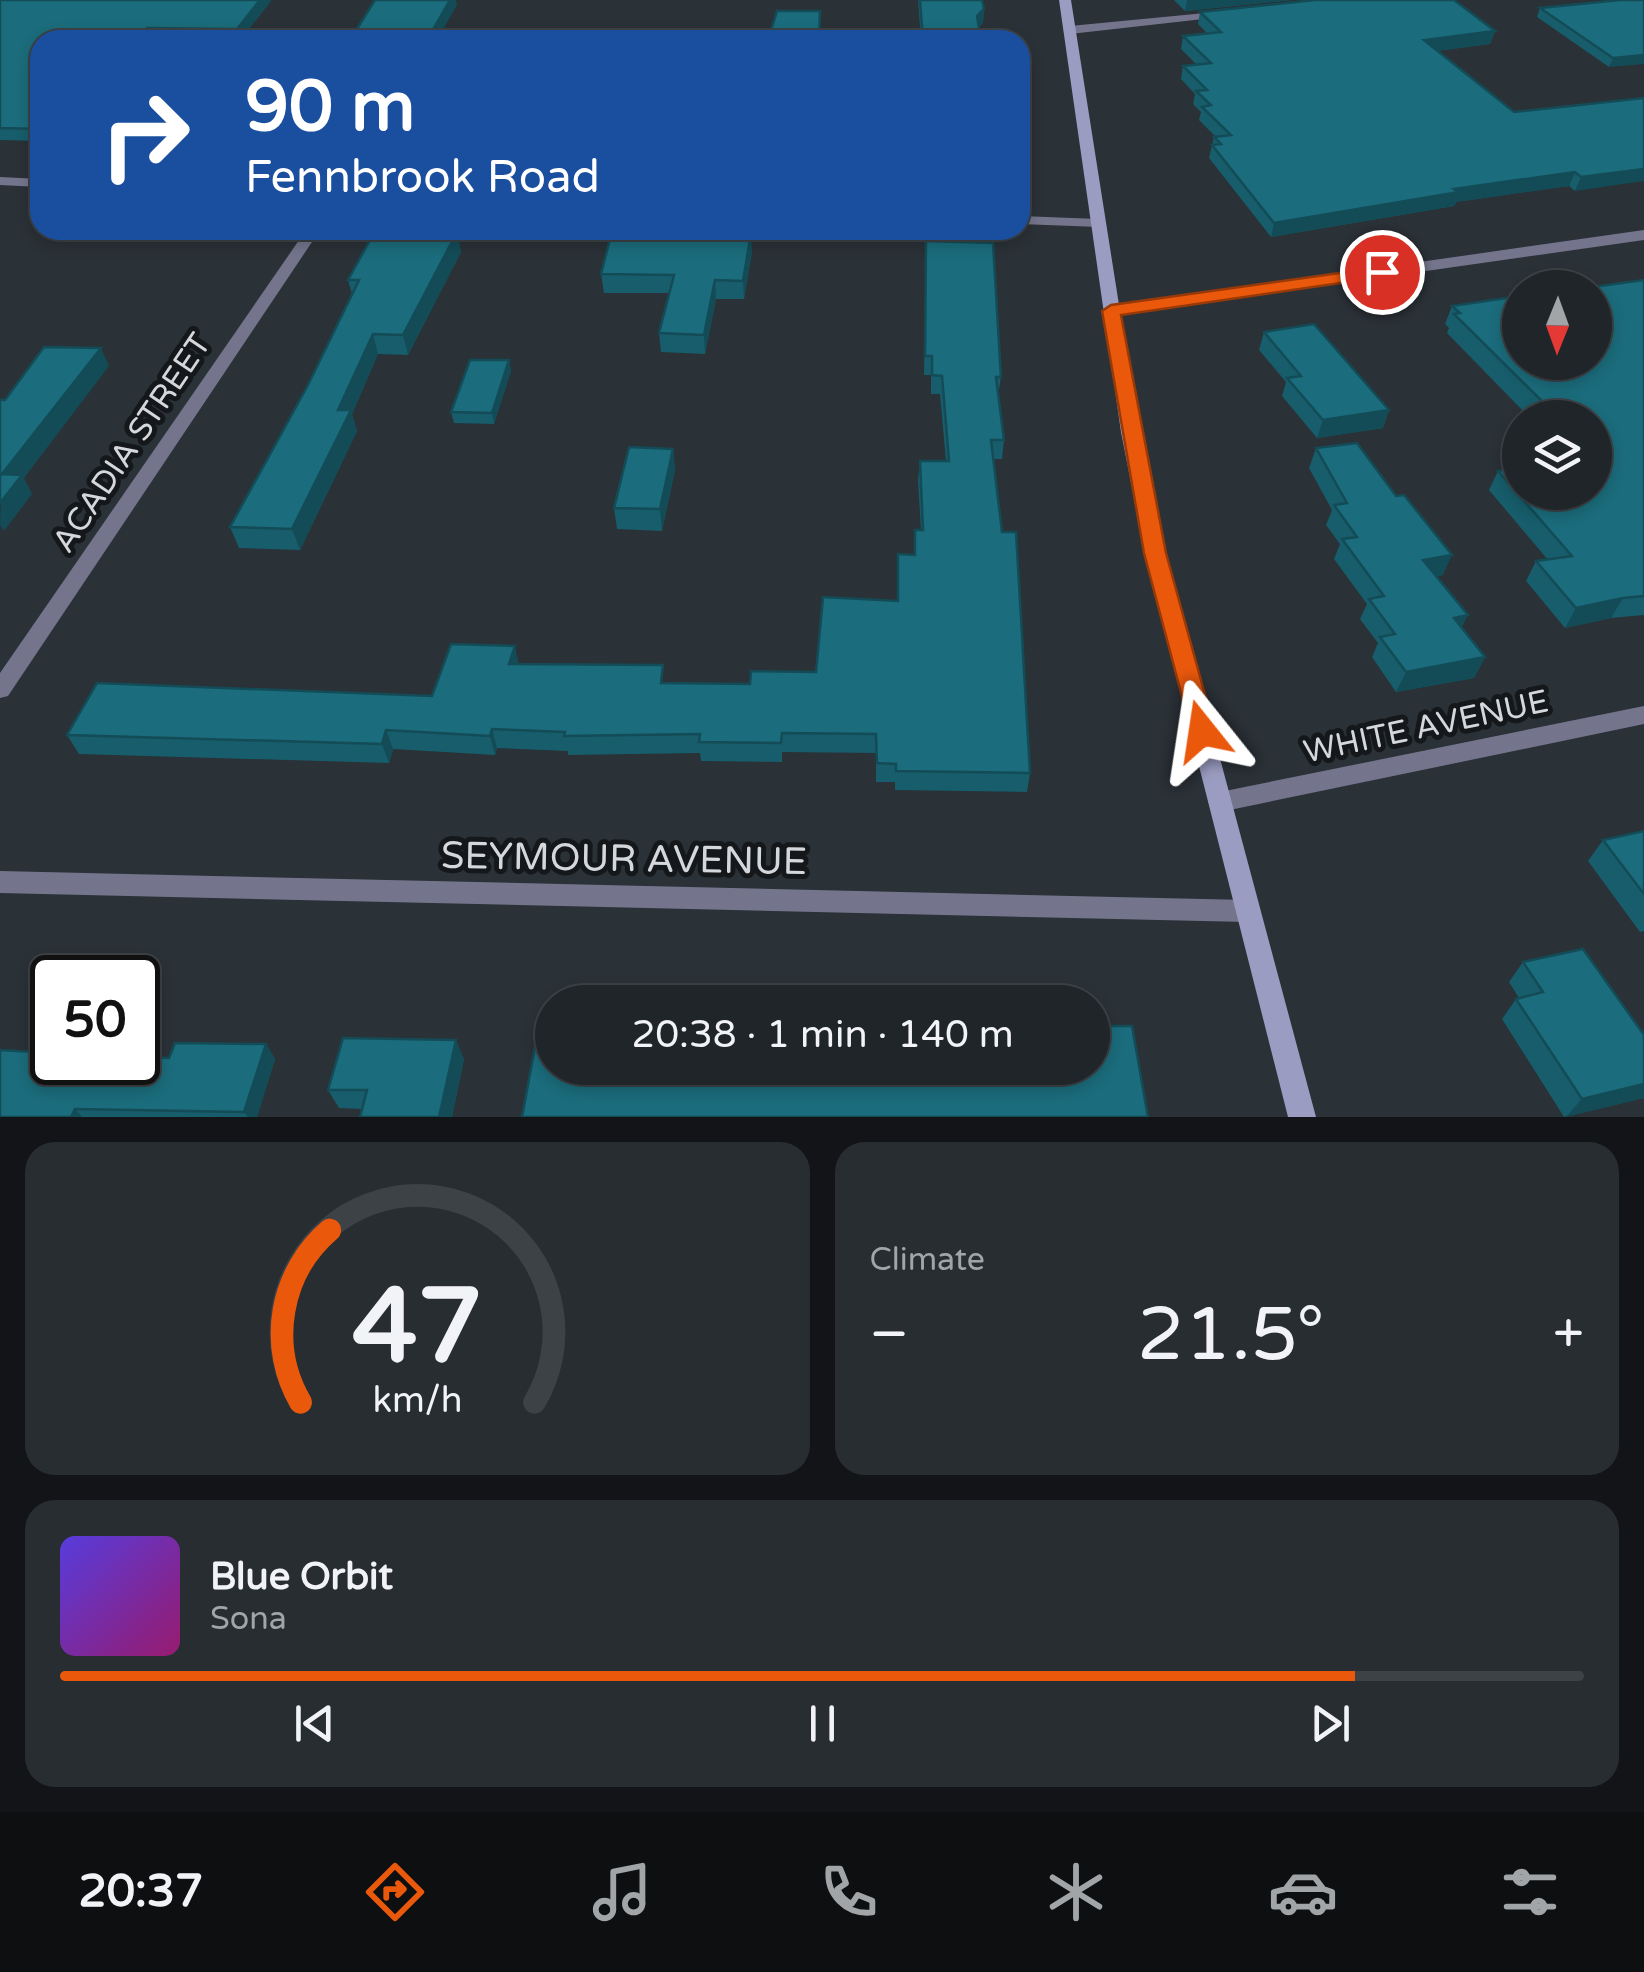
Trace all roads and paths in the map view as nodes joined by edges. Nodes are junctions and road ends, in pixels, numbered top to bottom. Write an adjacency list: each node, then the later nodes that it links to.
1 (1065, 0): 3 (main road)
2 (1246, 12): 3 (street)
3 (1070, 30): 7 (main road)
4 (0, 181): 5 (street)
5 (30, 182)
6 (1030, 220): 7 (street)
7 (1098, 223): 10 (main road)
8 (1644, 235): 10 (street)
9 (306, 240): 11 (street, ACADIA STREET)
10 (1111, 311): 13 (main road)
11 (0, 690)
12 (1644, 715): 13 (street, WHITE AVENUE)
13 (1220, 802): 15 (main road)
14 (0, 882): 15 (street, SEYMOUR AVENUE)
15 (1247, 911): 16 (main road)
16 (1302, 1117)

